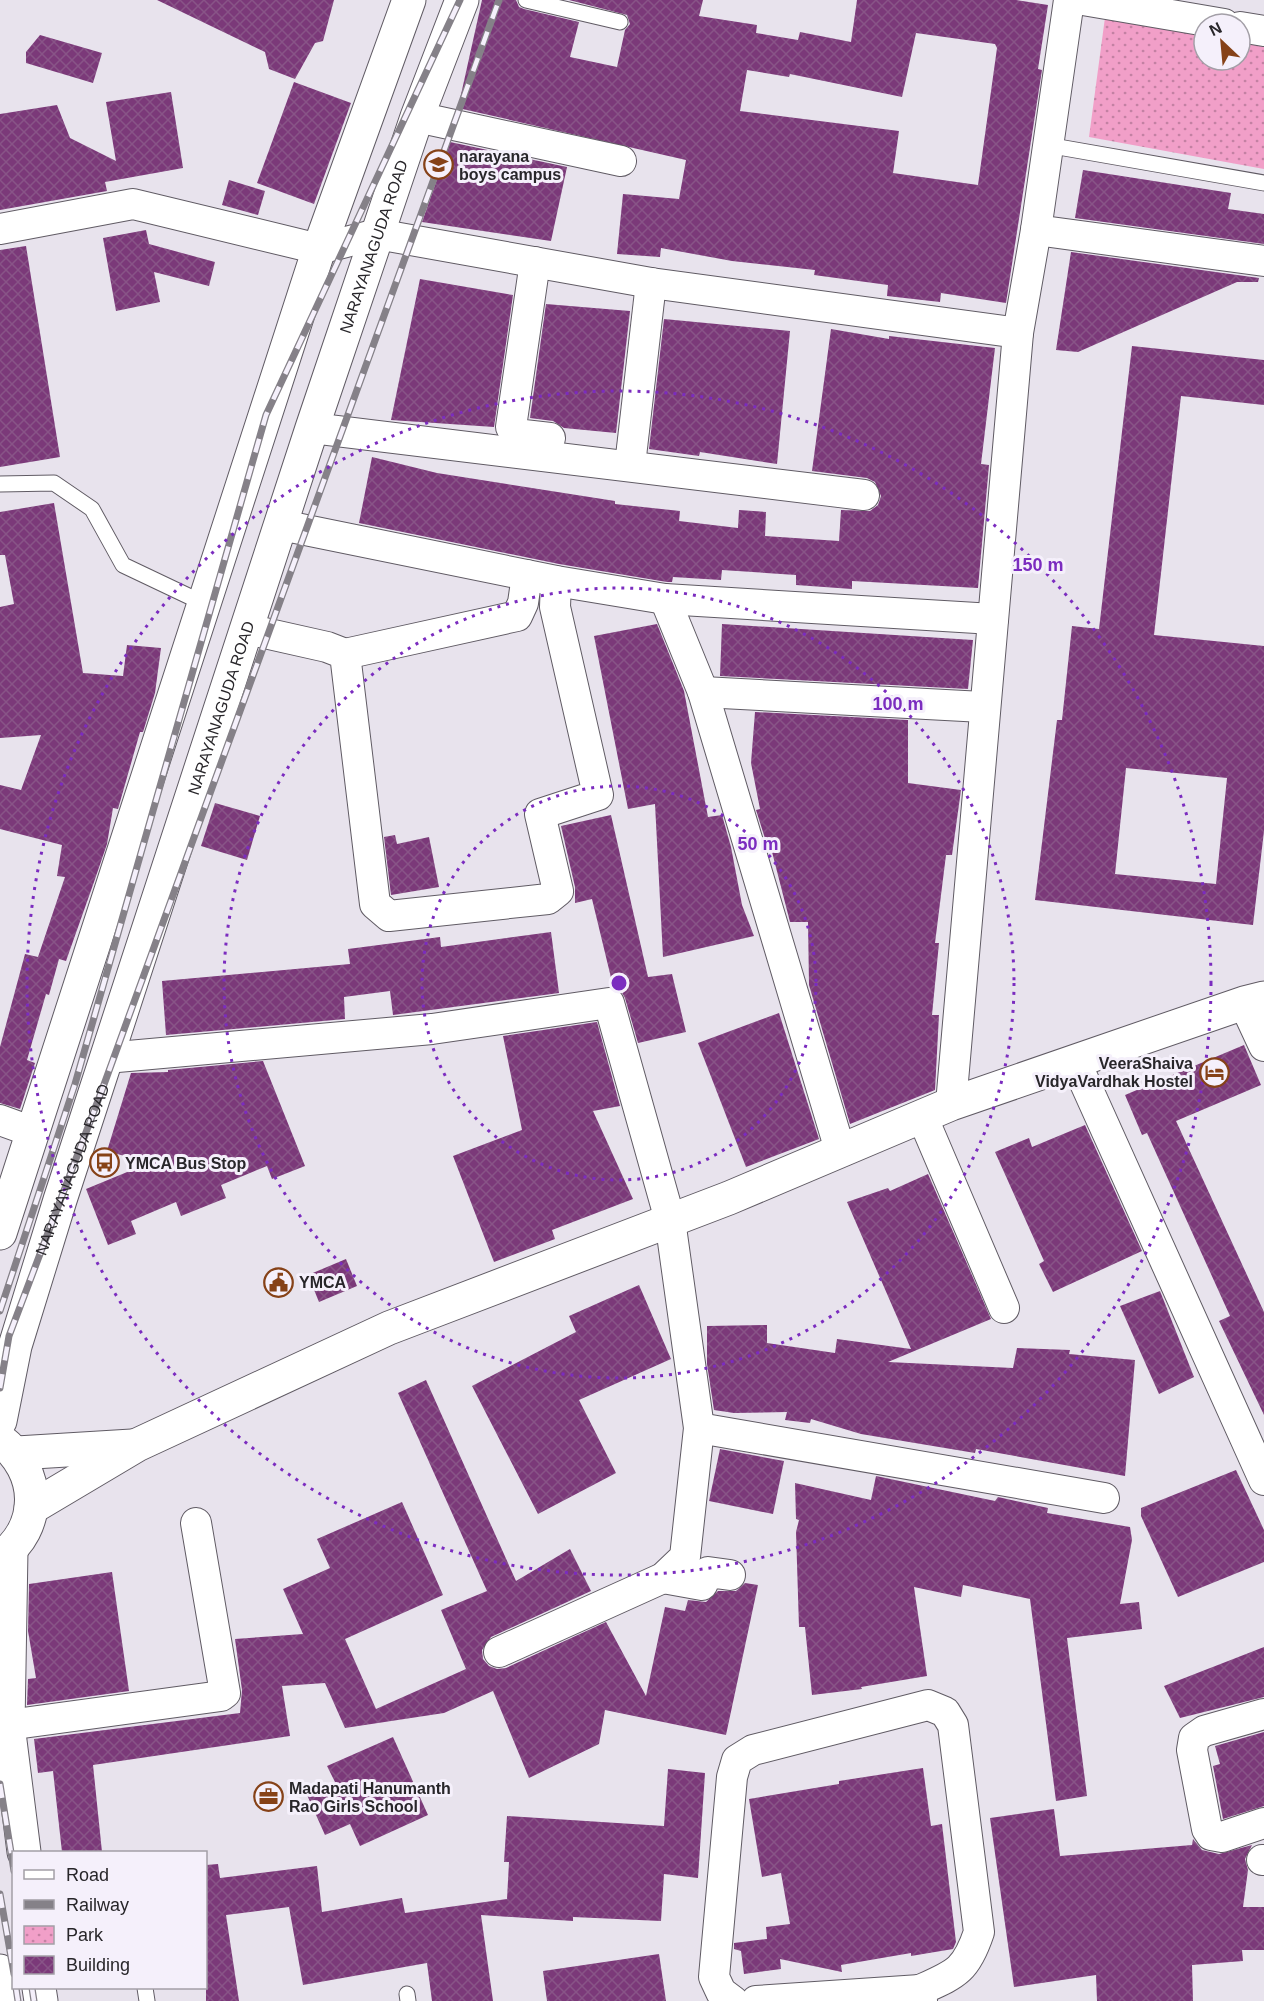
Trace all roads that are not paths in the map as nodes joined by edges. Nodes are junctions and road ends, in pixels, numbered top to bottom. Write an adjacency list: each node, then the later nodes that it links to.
1 (410, 0): 15 (main road)
2 (462, 0): 8 (main road, NARAYANAGUDA ROAD)
3 (526, 0): 7 (lane)
4 (1069, 0): 9 (street)
5 (1083, 0): 6 (street)
6 (1192, 19)
7 (620, 22)
8 (417, 117): 10 (street); 14 (main road, NARAYANAGUDA ROAD)
9 (1047, 146): 11 (lane); 13 (street)
10 (621, 161)
11 (1264, 183)
12 (0, 228): 15 (street)
13 (1036, 230): 16 (street); 19 (street)
14 (377, 234): 15 (street); 17 (street); 20 (main road, NARAYANAGUDA ROAD)
15 (319, 249): 28 (main road)
16 (1264, 261)
17 (535, 262): 18 (street); 21 (street)
18 (651, 283): 19 (street); 21 (street)
19 (1018, 333): 29 (street)
20 (312, 428): 21 (street); 24 (main road, NARAYANAGUDA ROAD)
21 (631, 457): 23 (street)
22 (0, 484): 28 (lane)
23 (864, 495)
24 (281, 525): 25 (street); 30 (main road, NARAYANAGUDA ROAD)
25 (527, 575): 26 (street); 31 (street)
26 (556, 580): 27 (street); 31 (street)
27 (665, 599): 29 (street); 32 (street)
28 (203, 603): 34 (main road)
29 (993, 619): 33 (street)
30 (247, 629): 31 (street); 35 (main road, NARAYANAGUDA ROAD)
31 (345, 654)
32 (703, 692): 33 (street); 43 (street)
33 (984, 707): 40 (street)
34 (86, 968): 35 (main road); 42 (main road)
35 (131, 982): 38 (main road, NARAYANAGUDA ROAD)
36 (1254, 1001): 37 (street); 39 (main road)
37 (1264, 1046)
38 (106, 1058): 44 (street); 47 (main road, NARAYANAGUDA ROAD)
39 (1076, 1063): 40 (main road); 51 (street)
40 (936, 1110): 43 (main road); 46 (street)
41 (0, 1120): 42 (street)
42 (33, 1132): 45 (main road)
43 (840, 1150): 44 (main road)
44 (670, 1220): 48 (street); 49 (main road)
45 (0, 1233)
46 (1004, 1308)
47 (0, 1421)
48 (699, 1428): 52 (street); 57 (street)
49 (136, 1445): 50 (main road); 53 (main road)
50 (8, 1446): 53 (main road)
51 (1264, 1480)
52 (1104, 1498)
53 (31, 1508): 55 (main road)
54 (196, 1523): 60 (street)
55 (6, 1554): 60 (main road)
56 (730, 1575): 57 (street)
57 (663, 1578): 58 (street)
58 (499, 1652)
59 (1264, 1713): 61 (street)
60 (8, 1725): 62 (main road)
61 (1264, 1823)
62 (24, 1851)
63 (0, 1971): 65 (main road)
64 (921, 1995): 66 (street); 67 (street)
65 (3, 2001)
66 (733, 2001)
67 (756, 2001)

